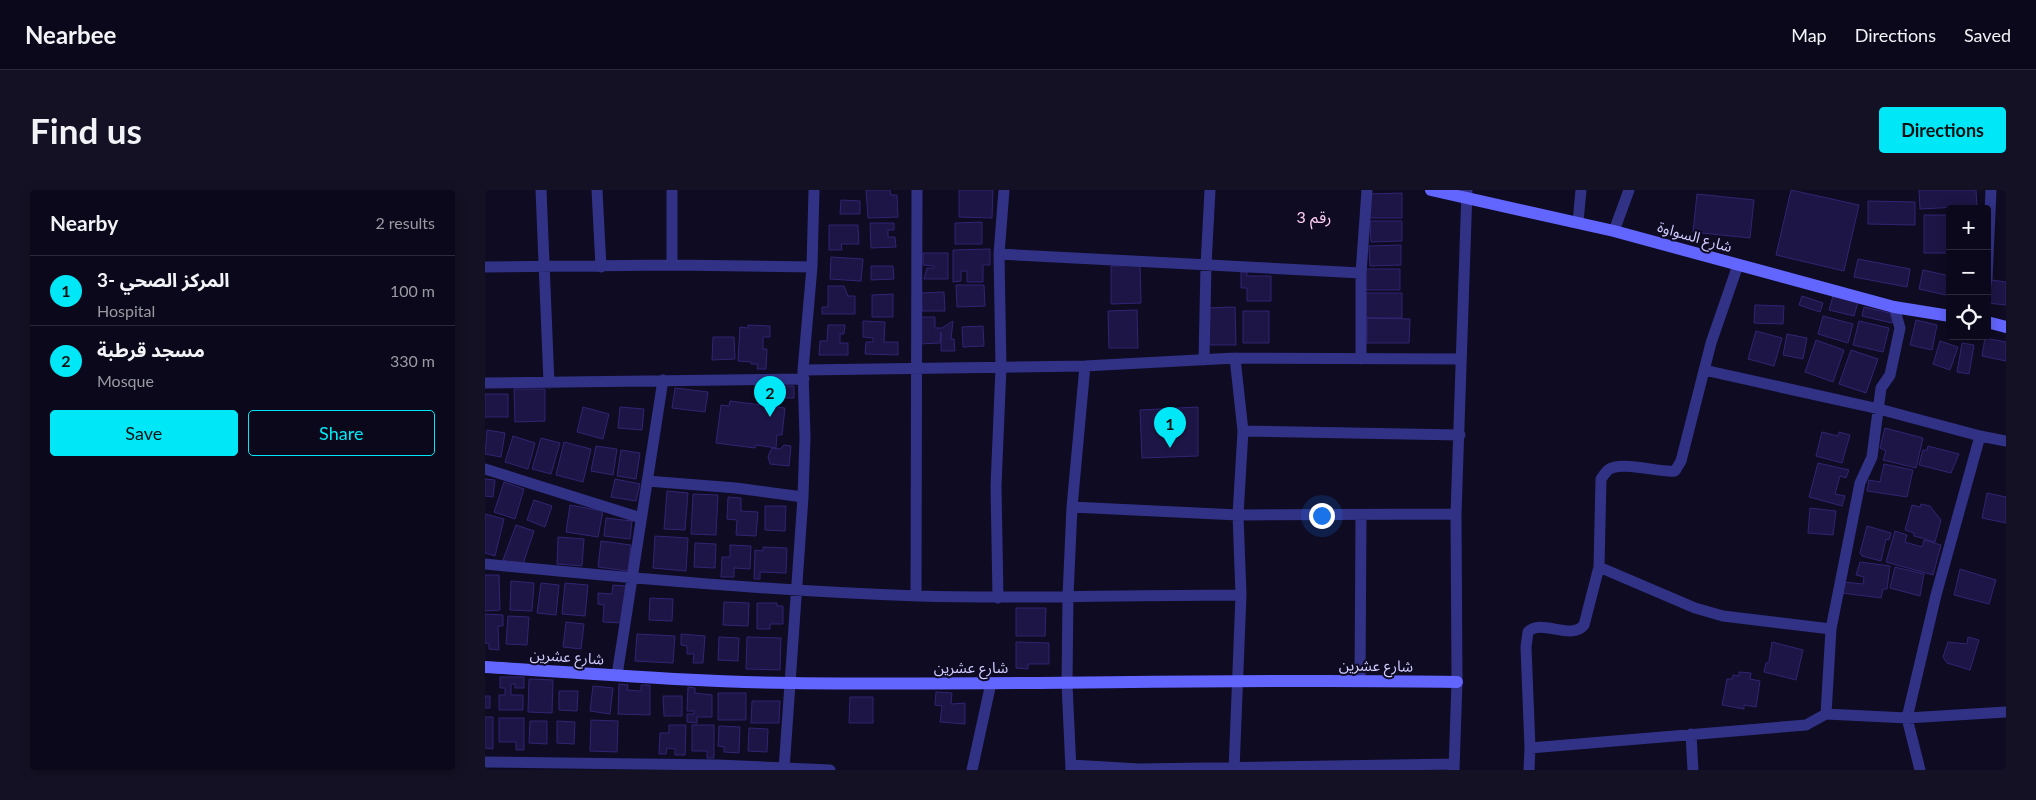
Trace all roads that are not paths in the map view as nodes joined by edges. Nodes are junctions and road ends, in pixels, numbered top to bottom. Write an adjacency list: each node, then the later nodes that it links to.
1 (541, 190): 21 (street)
2 (597, 190): 23 (street)
3 (672, 190): 18 (street)
4 (814, 190): 24 (street)
5 (917, 190): 35 (street)
6 (1004, 190): 17 (street)
7 (1211, 190): 19 (street)
8 (1367, 190): 25 (street)
9 (1431, 190): 13 (street, شارع السواوة)
10 (1581, 190): 14 (street)
11 (1629, 190): 15 (street)
12 (1991, 190): 16 (street)
13 (1467, 194): 14 (street, شارع السواوة); 32 (street)
14 (1578, 222): 15 (street, شارع السواوة)
15 (1614, 230): 20 (street, شارع السواوة)
16 (1988, 250)
17 (999, 254): 19 (street); 36 (street)
18 (673, 265): 23 (street); 24 (street)
19 (1206, 265): 25 (street); 33 (street)
20 (1738, 265): 26 (street, شارع السواوة); 37 (street)
21 (545, 266): 22 (street); 23 (street); 41 (street)
22 (485, 267)
23 (601, 267)
24 (812, 268): 38 (street)
25 (1361, 273): 31 (street)
26 (1894, 307): 27 (street, شارع السواوة); 42 (street)
27 (1946, 315)
28 (1991, 323): 29 (street)
29 (2006, 327)
30 (1235, 358): 31 (street); 33 (street); 43 (street)
31 (1361, 359): 32 (street)
32 (1460, 359): 44 (street)
33 (1204, 360): 34 (street)
34 (1085, 366): 36 (street); 50 (street)
35 (917, 367): 36 (street); 38 (street); 60 (street)
36 (1001, 367): 62 (street)
37 (1704, 370): 42 (street); 56 (street)
38 (804, 375): 39 (street); 49 (street)
39 (663, 380): 41 (street); 48 (street)
40 (485, 382): 41 (street)
41 (549, 383)
42 (1879, 409): 45 (street); 63 (street)
43 (1243, 431): 44 (street); 52 (street)
44 (1460, 434): 51 (street)
45 (1980, 436): 46 (street); 74 (street)
46 (2006, 441)
47 (485, 469): 54 (street)
48 (647, 481): 49 (street); 54 (street)
49 (803, 497): 58 (street)
50 (1072, 507): 52 (street); 61 (street)
51 (1456, 514): 53 (street); 68 (street)
52 (1238, 515): 53 (street); 59 (street)
53 (1361, 516): 67 (street)
54 (641, 518): 57 (street)
55 (485, 564): 57 (street)
56 (1599, 567): 63 (street); 76 (street)
57 (632, 578): 58 (street); 65 (street)
58 (796, 589): 60 (street); 69 (street)
59 (1241, 595): 61 (street); 66 (street)
60 (916, 596): 62 (street)
61 (1068, 596): 62 (street); 71 (street)
62 (998, 598)
63 (1831, 629): 73 (street)
64 (485, 667): 65 (street, شارع عشرين)
65 (617, 675): 69 (street, شارع عشرين)
66 (1238, 680): 67 (street, شارع عشرين); 71 (street, شارع عشرين); 84 (street)
67 (1359, 680): 68 (street, شارع عشرين)
68 (1457, 682): 80 (street)
69 (790, 683): 70 (street, شارع عشرين); 83 (street)
70 (991, 683): 71 (street, شارع عشرين); 87 (street)
71 (1067, 684): 82 (street)
72 (2006, 712): 74 (street)
73 (1826, 714): 74 (street); 75 (street)
74 (1907, 718): 91 (street)
75 (1691, 734): 76 (street); 90 (street)
76 (1530, 748): 89 (street)
77 (485, 762): 78 (street)
78 (529, 766): 79 (street)
79 (622, 767): 81 (street)
80 (1453, 767): 85 (street)
81 (718, 768): 83 (street)
82 (1071, 768): 88 (street)
83 (784, 769): 86 (street)
84 (1234, 769): 85 (street); 88 (street)
85 (1319, 769)
86 (830, 770)
87 (972, 770)
88 (1139, 770)
89 (1529, 770)
90 (1693, 770)
91 (1920, 770)

